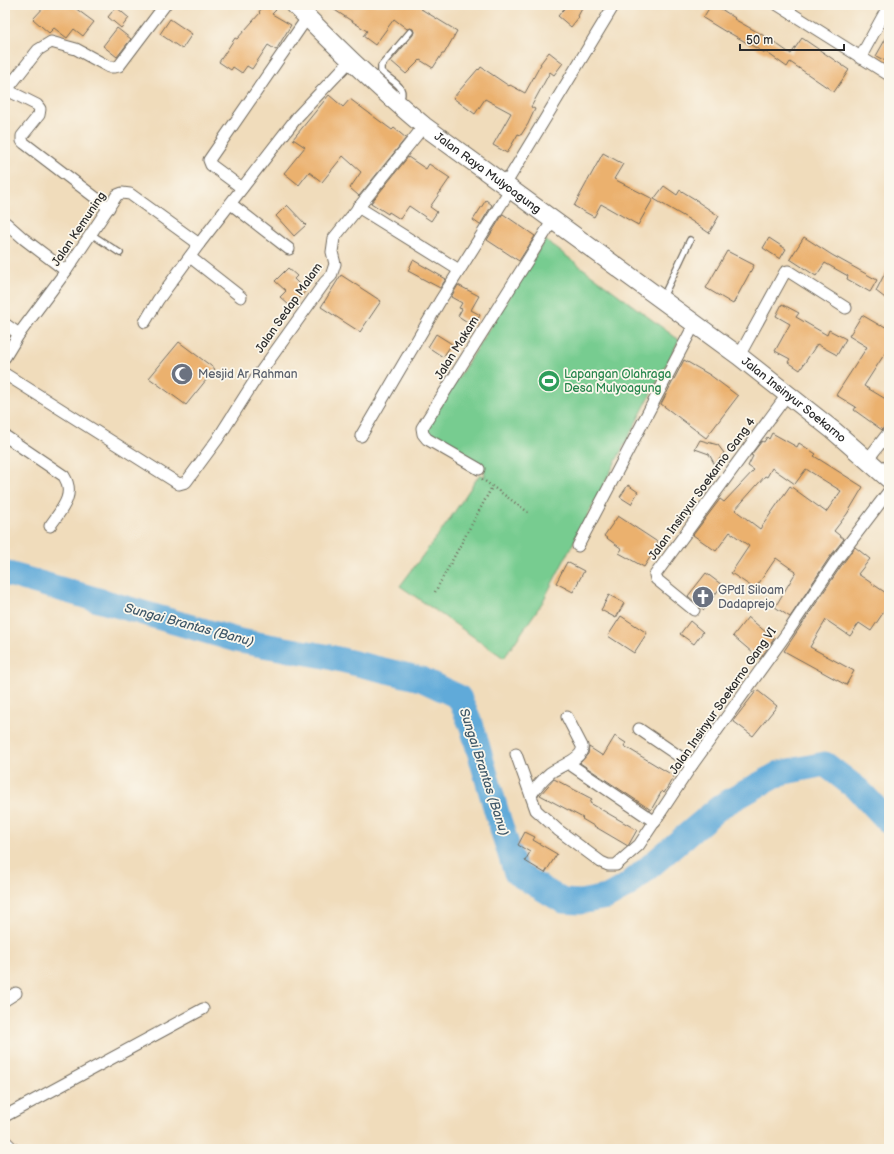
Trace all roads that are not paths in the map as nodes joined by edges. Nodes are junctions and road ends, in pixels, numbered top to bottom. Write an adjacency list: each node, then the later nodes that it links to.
1 (165, 5): 11 (street)
2 (294, 5): 6 (main road, Jalan Raya Mulyoagung)
3 (614, 5): 15 (street)
4 (778, 5): 8 (street)
5 (889, 5): 8 (street)
6 (307, 18): 9 (main road, Jalan Raya Mulyoagung); 14 (street)
7 (410, 32): 12 (lane)
8 (860, 58): 10 (street)
9 (350, 61): 12 (main road, Jalan Raya Mulyoagung); 14 (street)
10 (889, 76)
11 (6, 90): 18 (street)
12 (398, 105): 13 (main road, Jalan Raya Mulyoagung)
13 (424, 126): 15 (main road, Jalan Raya Mulyoagung); 17 (street, Jalan Sedap Malam)
14 (242, 188): 16 (street)
15 (507, 188): 19 (main road, Jalan Raya Mulyoagung); 27 (street)
16 (230, 204): 23 (street); 24 (street)
17 (358, 207): 27 (street); 38 (street, Jalan Sedap Malam)
18 (109, 208): 21 (street, Jalan Kemuning); 23 (street, Jalan Kemuning)
19 (553, 220): 30 (main road, Jalan Raya Mulyoagung); 44 (street, Jalan Makam)
20 (6, 223): 28 (street)
21 (91, 234): 25 (lane); 28 (street, Jalan Kemuning)
22 (690, 240): 30 (lane)
23 (199, 244): 26 (street)
24 (289, 249)
25 (120, 253)
26 (190, 257): 29 (street); 32 (street)
27 (459, 270): 42 (street)
28 (66, 271): 35 (street, Jalan Kemuning)
29 (241, 297)
30 (662, 299): 33 (main road, Jalan Raya Mulyoagung)
31 (846, 308): 36 (street)
32 (145, 322)
33 (695, 323): 36 (main road, Jalan Insinyur Soekarno); 48 (street)
34 (5, 324): 35 (street)
35 (19, 334): 37 (street, Jalan Kemuning)
36 (739, 356): 39 (main road, Jalan Insinyur Soekarno)
37 (5, 357)
38 (5, 374)
39 (788, 395): 43 (main road, Jalan Insinyur Soekarno); 49 (street, Jalan Insinyur Soekarno Gang 4)
40 (889, 432): 43 (street)
41 (5, 436): 47 (street)
42 (361, 436)
43 (868, 459): 45 (main road, Jalan Insinyur Soekarno)
44 (479, 469)
45 (889, 479)
46 (889, 491): 54 (street, Jalan Insinyur Soekarno Gang VI)
47 (50, 526)
48 (578, 546)
49 (694, 610)
50 (568, 717): 53 (street)
51 (639, 729): 54 (street)
52 (516, 754): 55 (street)
53 (568, 763): 55 (street); 56 (street)
54 (692, 765): 56 (street, Jalan Insinyur Soekarno Gang VI)
55 (531, 795): 56 (street, Jalan Insinyur Soekarno Gang VI)
56 (655, 822)
57 (16, 993): 58 (street)
58 (5, 1000)
59 (203, 1009): 60 (street)
60 (5, 1116)
61 (5, 1141): 62 (street)
62 (13, 1149)

